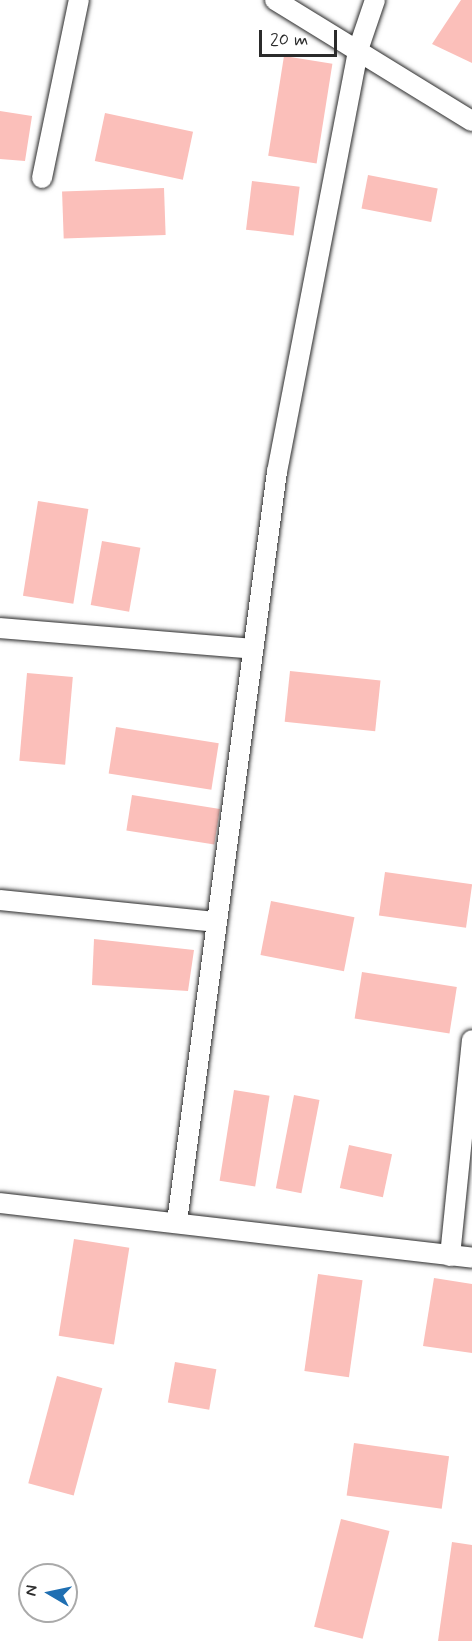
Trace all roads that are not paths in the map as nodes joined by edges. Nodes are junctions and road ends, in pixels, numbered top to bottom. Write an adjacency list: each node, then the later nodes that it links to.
1 (79, 0): 6 (street)
2 (275, 0): 4 (street)
3 (375, 0): 4 (street)
4 (359, 47): 5 (street); 8 (street)
5 (472, 121)
6 (42, 178)
7 (0, 628): 8 (street)
8 (253, 649): 10 (street)
9 (0, 900): 10 (street)
10 (215, 922): 13 (street)
11 (472, 1040): 14 (street)
12 (0, 1203): 13 (street)
13 (177, 1222): 14 (street)
14 (450, 1256): 15 (street)
15 (472, 1258)

